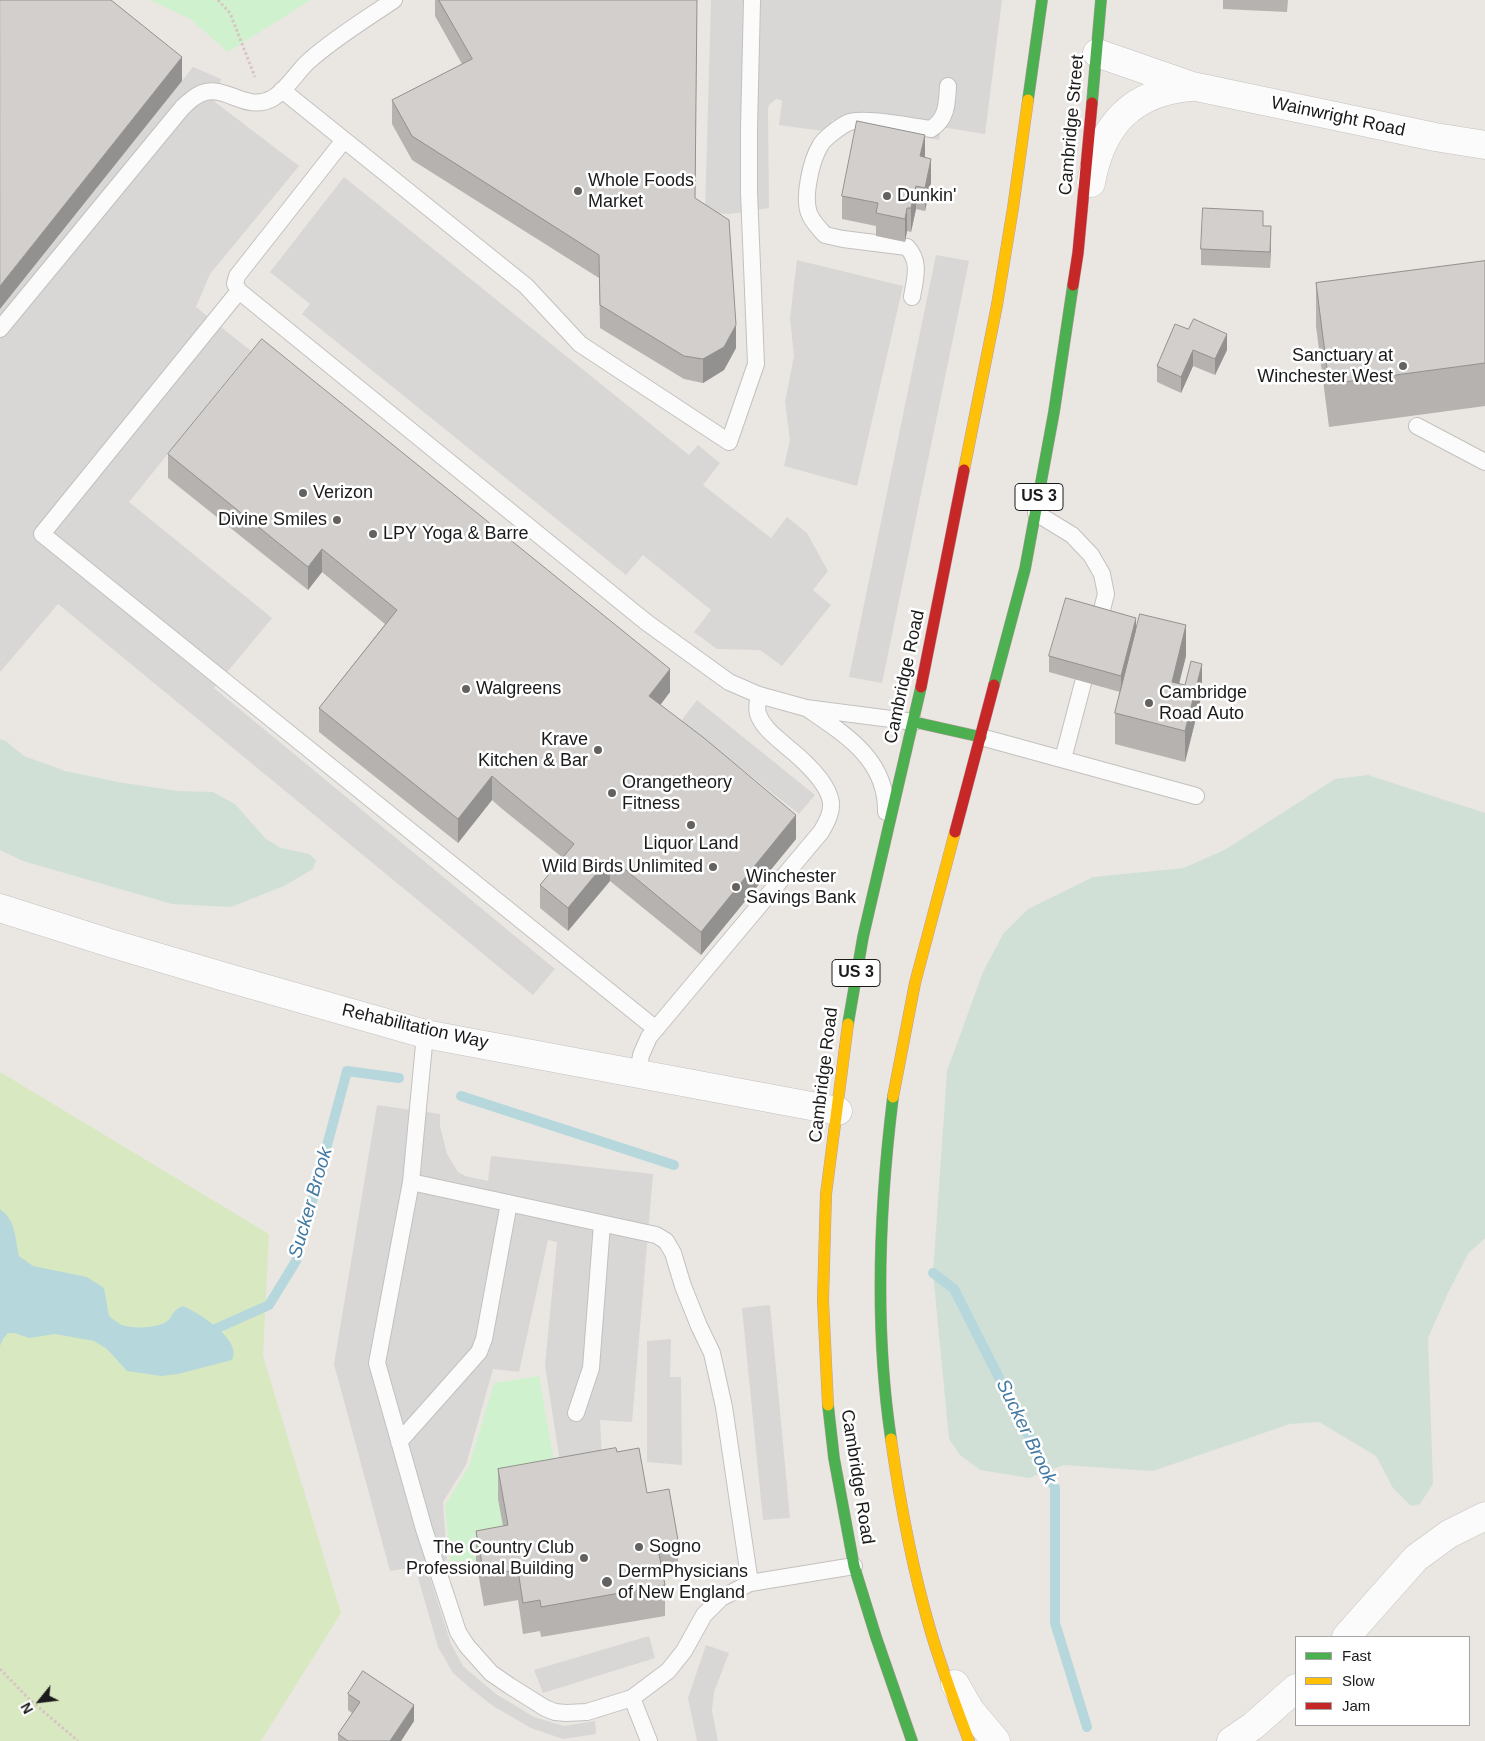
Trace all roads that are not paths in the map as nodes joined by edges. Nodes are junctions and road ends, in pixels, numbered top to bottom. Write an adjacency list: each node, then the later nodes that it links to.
1 (394, 0): 8 (lane)
2 (752, 0): 9 (lane)
3 (1042, 0): 20 (highway, Cambridge Road / US 3)
4 (1101, 0): 5 (highway, Cambridge Street / US 3)
5 (1096, 53): 7 (street, Wainwright Road); 11 (highway, Cambridge Street / US 3)
6 (948, 86): 13 (lane)
7 (1192, 86): 10 (street, Wainwright Road); 11 (street, Wainwright Road)
8 (282, 90): 9 (lane); 14 (lane)
9 (344, 140): 12 (lane)
10 (1485, 146)
11 (1078, 253): 17 (highway, US 3)
12 (239, 291): 18 (lane); 26 (lane)
13 (912, 296)
14 (0, 329)
15 (1417, 426): 16 (lane)
16 (1485, 462)
17 (1036, 513): 21 (highway, US 3); 22 (lane)
18 (759, 695): 19 (lane); 26 (lane)
19 (806, 708): 20 (lane); 24 (lane)
20 (914, 722): 21 (highway); 24 (highway, Cambridge Road / US 3)
21 (981, 737): 22 (lane); 38 (highway, US 3)
22 (1063, 759): 23 (lane)
23 (1196, 796)
24 (885, 846): 29 (highway, Cambridge Road / US 3)
25 (0, 908): 27 (street, Rehabilitation Way)
26 (656, 1029): 28 (lane)
27 (425, 1034): 28 (street, Rehabilitation Way); 30 (lane)
28 (638, 1073): 29 (street, Rehabilitation Way)
29 (838, 1111): 36 (highway, Cambridge Road / US 3)
30 (410, 1182): 31 (lane); 34 (lane)
31 (509, 1203): 32 (lane); 34 (lane)
32 (602, 1224): 33 (lane); 37 (lane)
33 (576, 1413)
34 (399, 1442): 41 (lane)
35 (1485, 1516): 39 (street)
36 (854, 1566): 37 (lane); 43 (highway, Cambridge Road / US 3)
37 (750, 1583): 41 (lane)
38 (929, 1628): 44 (highway, US 3); 45 (street)
39 (1347, 1636)
40 (1295, 1689): 46 (street)
41 (632, 1698): 42 (lane)
42 (649, 1741)
43 (912, 1741)
44 (969, 1741)
45 (996, 1741)
46 (1231, 1741)

